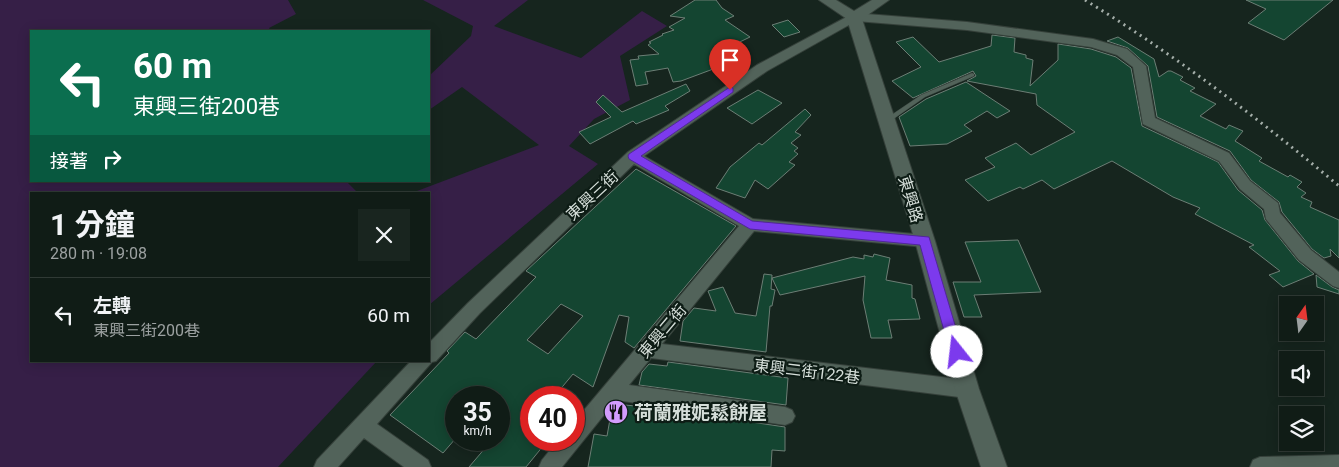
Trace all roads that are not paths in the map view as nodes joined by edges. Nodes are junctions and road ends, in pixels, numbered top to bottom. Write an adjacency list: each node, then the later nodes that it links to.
1 (826, 0): 3 (street)
2 (882, 0): 3 (street)
3 (854, 17): 5 (street, 東興路); 6 (street, 東興三街); 9 (street)
4 (972, 75): 5 (lane)
5 (887, 120): 8 (street, 東興路)
6 (633, 156): 7 (street); 11 (street, 東興三街)
7 (750, 225): 8 (street); 10 (street, 東興二街)
8 (925, 241): 13 (street, 東興路)
9 (1339, 281)
10 (648, 350): 13 (street, 東興二街122巷); 14 (street, 東興二街)
11 (430, 354)
12 (422, 362): 17 (street)
13 (967, 389): 23 (street, 東興路)
14 (612, 391): 15 (street); 16 (street, 東興二街)
15 (785, 416)
16 (585, 424)
17 (362, 425): 20 (street); 21 (street)
18 (562, 451): 22 (street)
19 (1339, 466): 24 (street)
20 (324, 467)
21 (421, 467)
22 (549, 467)
23 (994, 467)
24 (1260, 467)

